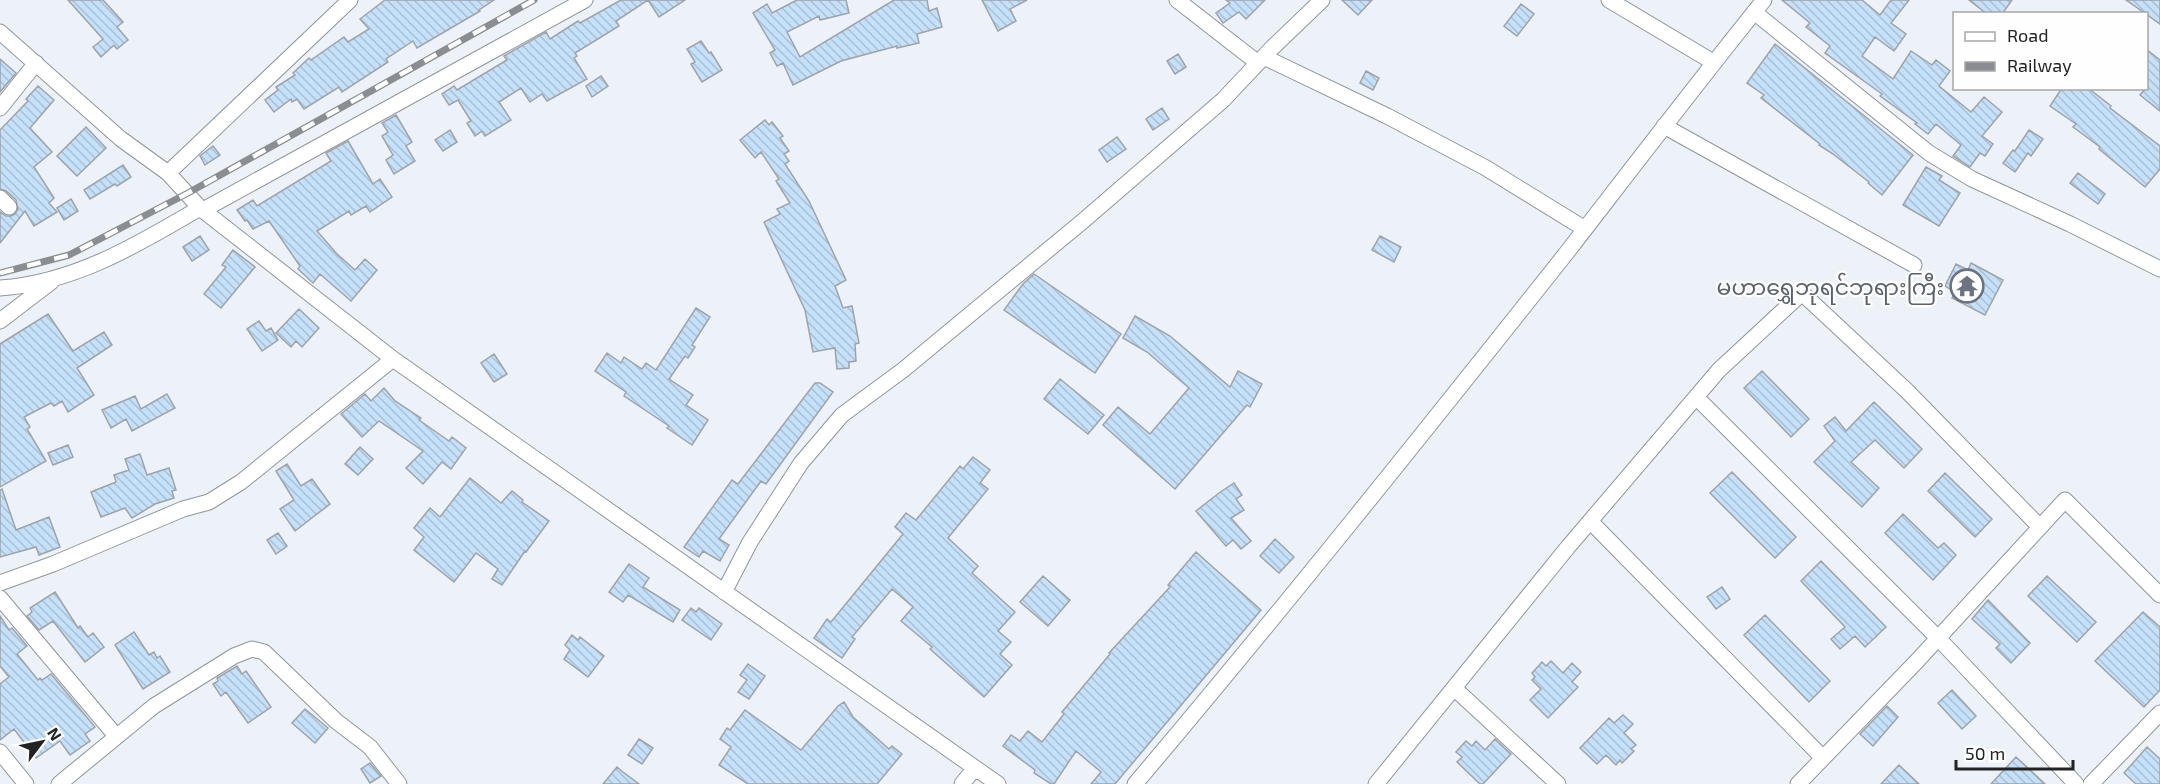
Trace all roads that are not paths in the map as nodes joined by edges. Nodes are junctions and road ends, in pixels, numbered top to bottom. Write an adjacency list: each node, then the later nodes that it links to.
1 (350, 0): 13 (street)
2 (585, 0): 14 (street)
3 (1178, 0): 8 (street)
4 (1322, 0): 8 (street)
5 (1618, 2): 9 (street)
6 (1759, 6): 9 (street); 17 (street)
7 (0, 32): 10 (street)
8 (1261, 60): 15 (street); 26 (street)
9 (1713, 62): 12 (street)
10 (36, 63): 11 (street); 13 (street)
11 (0, 108)
12 (1664, 126): 15 (street); 16 (street)
13 (168, 173): 14 (street)
14 (202, 209): 18 (street); 21 (street)
15 (1585, 229): 41 (street)
16 (1914, 265)
17 (2160, 269)
18 (55, 278): 19 (street); 20 (street)
19 (0, 288)
20 (0, 321)
21 (393, 358): 25 (street); 26 (street)
22 (1696, 397): 23 (street); 24 (street); 29 (street)
23 (1590, 521): 30 (street); 34 (street)
24 (2040, 527): 27 (street); 29 (street)
25 (0, 583)
26 (724, 592): 35 (street)
27 (2160, 595)
28 (0, 598): 32 (street)
29 (1938, 638): 34 (street); 45 (street)
30 (1454, 688): 42 (street); 43 (street)
31 (2160, 713): 46 (street)
32 (116, 736): 37 (street); 38 (street)
33 (0, 752): 36 (street)
34 (1823, 758): 44 (street)
35 (974, 769): 39 (street); 40 (street)
36 (26, 784)
37 (58, 784)
38 (399, 784)
39 (962, 784)
40 (998, 784)
41 (1135, 784)
42 (1376, 784)
43 (1558, 784)
44 (1798, 784)
45 (2076, 784)
46 (2091, 784)

